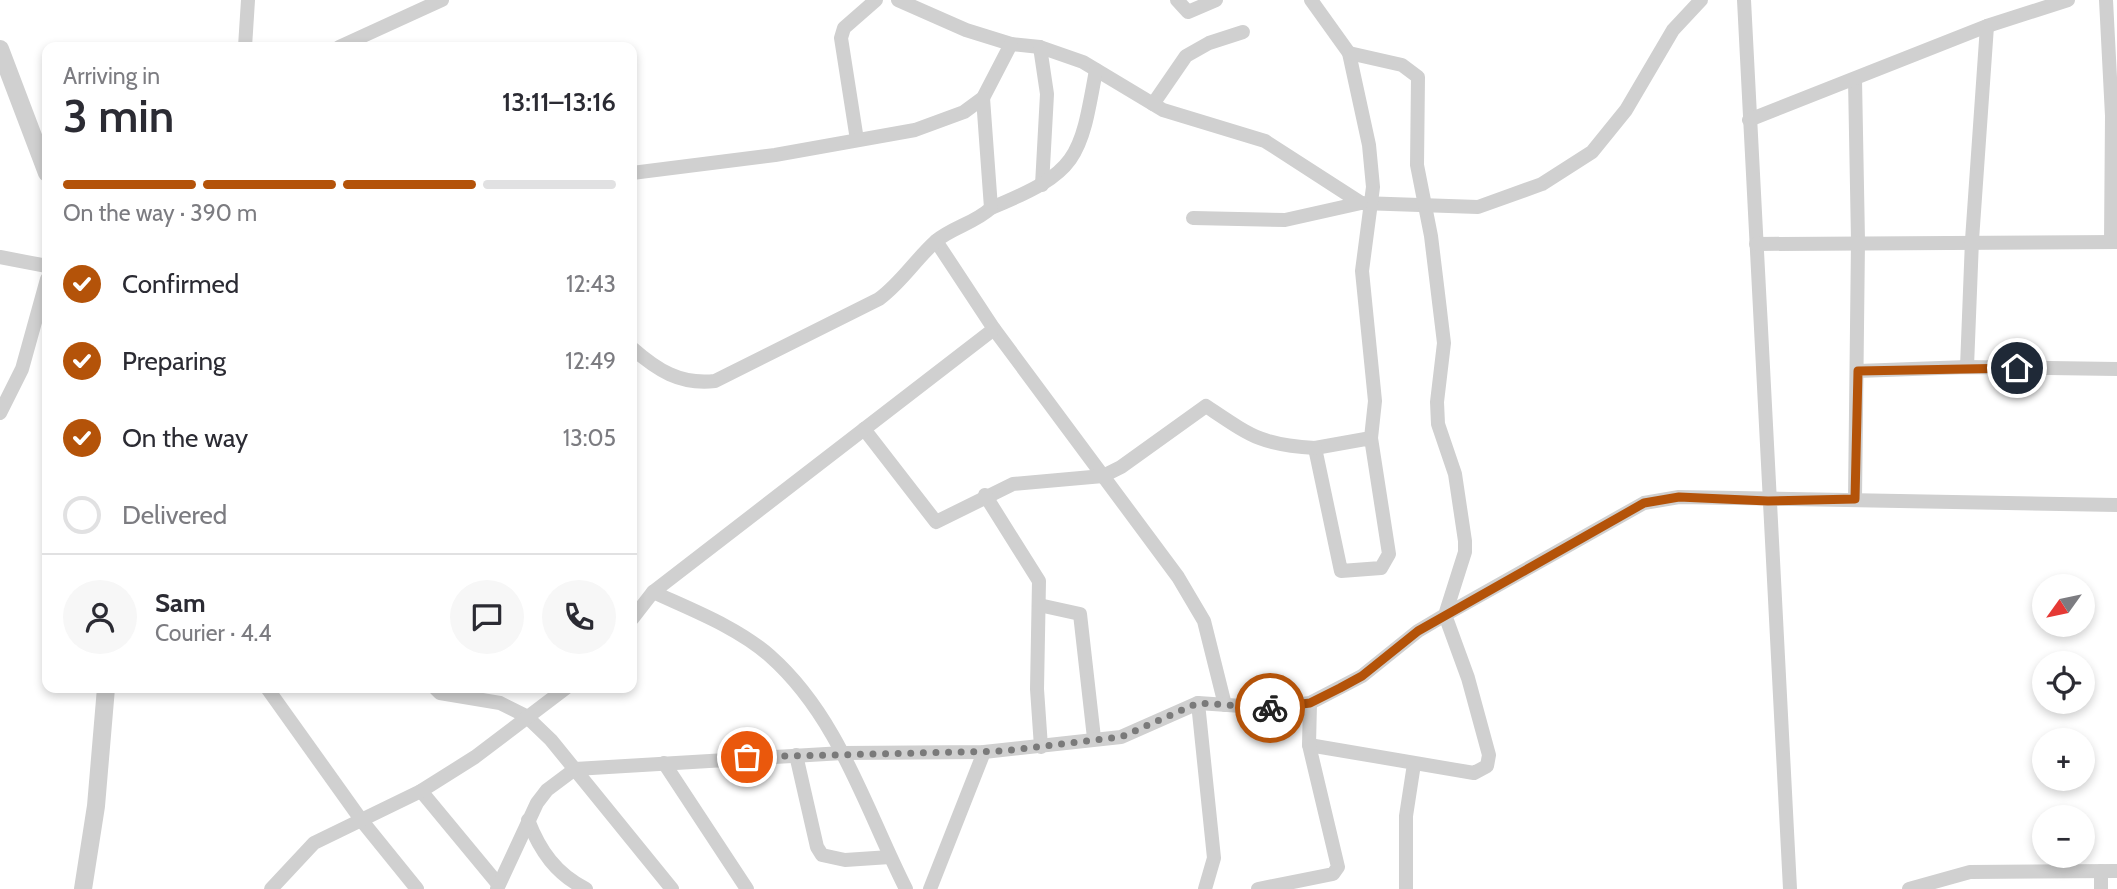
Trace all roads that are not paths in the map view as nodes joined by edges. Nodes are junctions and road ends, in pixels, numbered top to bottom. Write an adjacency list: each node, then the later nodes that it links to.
1 (240, 0): 13 (street)
2 (248, 0): 13 (street)
3 (442, 0): 17 (street)
4 (876, 0): 28 (street)
5 (898, 0): 18 (street)
6 (1177, 0): 7 (street)
7 (1216, 0)
8 (1311, 0): 21 (street)
9 (1701, 0): 33 (street)
10 (1744, 0): 27 (street)
11 (2068, 0): 14 (street)
12 (2106, 0): 26 (street)
13 (249, 23): 16 (street)
14 (1987, 26): 23 (street); 36 (street)
15 (1243, 32): 25 (street)
16 (246, 42)
17 (350, 42)
18 (1011, 44): 19 (street); 24 (street)
19 (1040, 47): 22 (street); 31 (street)
20 (0, 49): 29 (street)
21 (1349, 53): 32 (street); 33 (street)
22 (1096, 71): 25 (street); 31 (street)
23 (1855, 79): 27 (street); 38 (street)
24 (984, 98): 28 (street); 34 (street)
25 (1153, 104): 32 (street)
26 (2114, 116): 39 (street)
27 (1749, 120): 40 (street)
28 (857, 140): 30 (street)
29 (42, 160)
30 (637, 172)
31 (1042, 185): 34 (street)
32 (1366, 203): 33 (street); 35 (street); 51 (street)
33 (1424, 204): 61 (street)
34 (992, 208): 37 (street)
35 (1193, 218)
36 (1972, 240): 38 (street); 39 (street); 46 (street)
37 (936, 241): 44 (street); 45 (street)
38 (1858, 241): 40 (street); 48 (street)
39 (2114, 241)
40 (1756, 244): 56 (street)
41 (0, 257): 42 (street)
42 (42, 265)
43 (42, 297): 49 (street)
44 (994, 329): 50 (street); 53 (street)
45 (637, 352)
46 (1967, 367): 47 (street); 48 (street)
47 (2117, 369)
48 (1858, 371): 55 (street)
49 (0, 413)
50 (864, 429): 54 (street); 58 (street)
51 (1371, 438): 52 (street); 52 (street)
52 (1315, 448): 53 (street)
53 (1104, 475): 54 (street); 68 (street)
54 (985, 495): 59 (street)
55 (1855, 499): 56 (street); 57 (street)
56 (1768, 501): 61 (street); 98 (street)
57 (2117, 505)
58 (653, 592): 60 (street); 74 (street)
59 (1039, 605): 70 (street); 72 (street)
60 (637, 613)
61 (1445, 615): 67 (street); 77 (street)
62 (106, 693): 87 (street)
63 (271, 693): 81 (street)
64 (440, 693): 69 (street)
65 (559, 693): 69 (street)
66 (1198, 703): 68 (street); 70 (street); 95 (street)
67 (1310, 703): 68 (street); 71 (street)
68 (1224, 705)
69 (526, 716): 78 (street); 79 (street)
70 (1094, 738): 72 (street)
71 (1309, 745): 77 (street); 96 (street)
72 (1041, 747): 73 (street)
73 (984, 752): 74 (street); 94 (street)
74 (843, 753): 75 (street); 82 (street)
75 (796, 755): 76 (street); 82 (street)
76 (664, 763): 78 (street); 92 (street)
77 (1414, 764): 97 (street)
78 (575, 769): 80 (street); 91 (street)
79 (421, 791): 81 (street); 86 (street)
80 (528, 820): 86 (street); 90 (street)
81 (362, 821): 88 (street); 89 (street)
82 (890, 857): 93 (street)
83 (2101, 871): 84 (street); 85 (street); 101 (street)
84 (2117, 871)
85 (1970, 872): 99 (street); 100 (street)
86 (498, 886)
87 (83, 889)
88 (271, 889)
89 (418, 889)
90 (586, 889)
91 (672, 889)
92 (747, 889)
93 (906, 889)
94 (930, 889)
95 (1205, 889)
96 (1258, 889)
97 (1406, 889)
98 (1790, 889)
99 (1909, 889)
100 (1971, 889)
101 (2101, 889)

